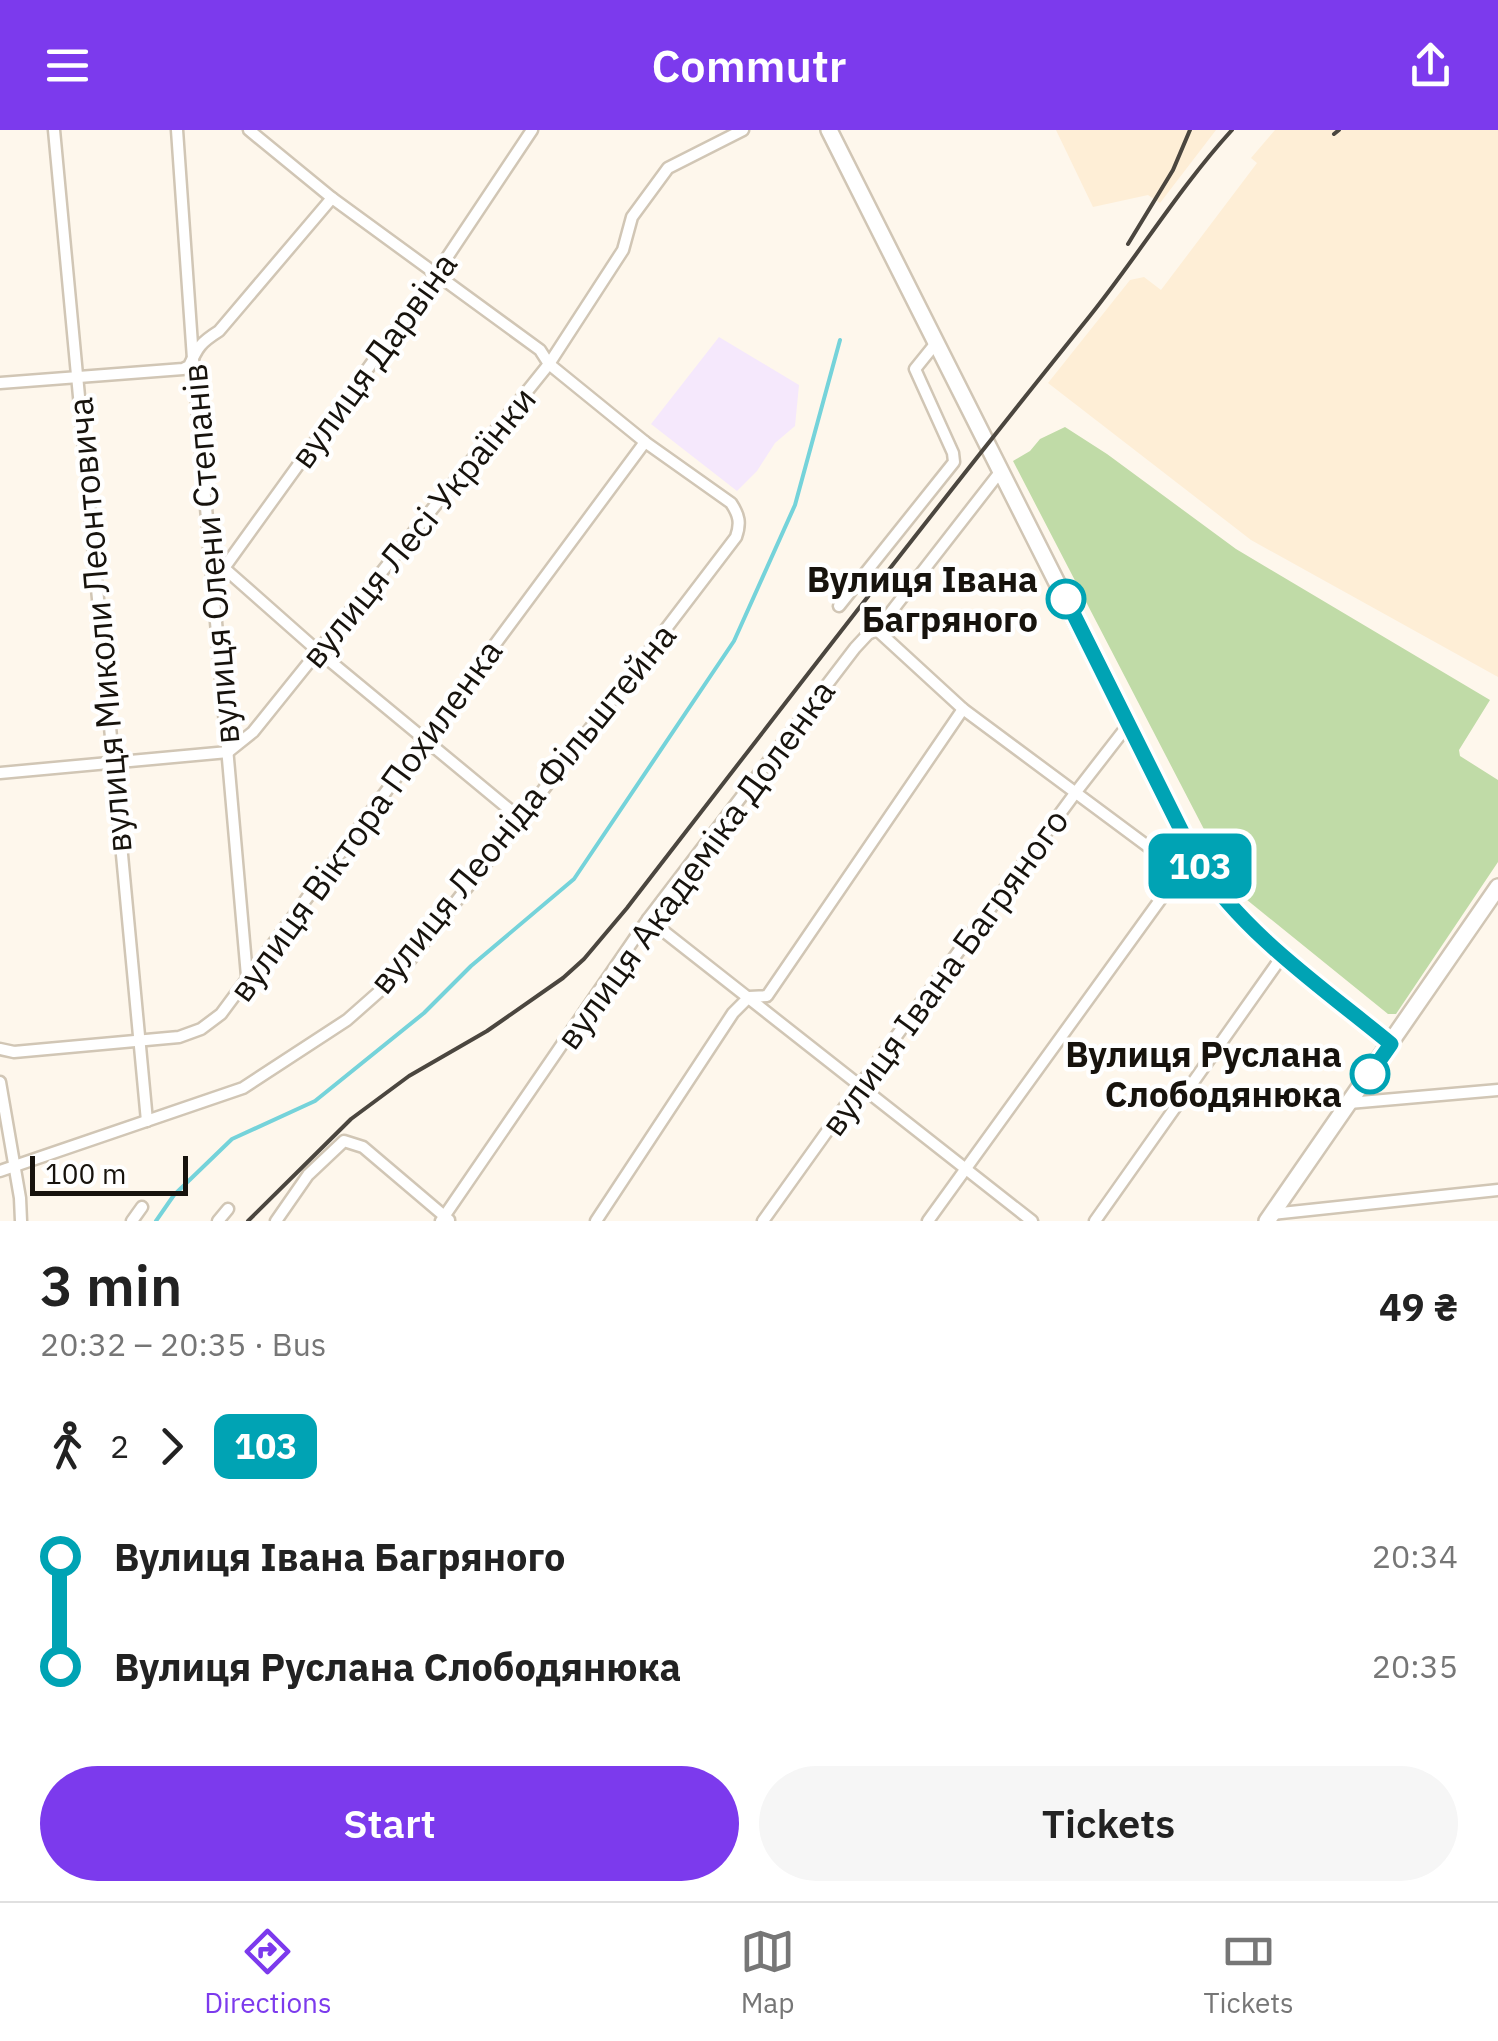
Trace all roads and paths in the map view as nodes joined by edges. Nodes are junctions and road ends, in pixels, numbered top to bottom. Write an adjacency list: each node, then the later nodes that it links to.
1 (54, 130): 12 (street, вулиця Миколи Леонтовича)
2 (178, 130): 10 (street, вулиця Олени Степанів)
3 (249, 130): 7 (street)
4 (532, 130): 8 (street, вулиця Дарвіна)
5 (743, 130): 11 (street, вулиця Лесі Українки)
6 (829, 130): 9 (main road)
7 (332, 198): 8 (street); 10 (street)
8 (436, 274): 11 (street); 17 (street, вулиця Дарвіна)
9 (936, 343): 15 (main road); 19 (street)
10 (192, 359): 12 (street); 16 (street, вулиця Олени Степанів)
11 (549, 364): 14 (street); 21 (street, вулиця Лесі Українки)
12 (76, 376): 13 (street); 26 (street, вулиця Миколи Леонтовича)
13 (0, 383)
14 (645, 442): 24 (street, вулиця Віктора Похиленка); 29 (street, вулиця Леоніда Фільштейна)
15 (1000, 472): 20 (street, вулиця Академіка Доленка); 23 (main road)
16 (208, 548): 17 (street); 18 (street, вулиця Олени Степанів)
17 (224, 568): 18 (street, вулиця Дарвіна); 21 (street)
18 (212, 590): 25 (street, вулиця Олени Степанів)
19 (839, 606)
20 (878, 630): 22 (street); 33 (street, вулиця Академіка Доленка)
21 (318, 652): 24 (street); 25 (street, вулиця Лесі Українки)
22 (964, 710): 28 (street); 36 (street)
23 (1128, 725): 28 (street, вулиця Івана Багряного); 30 (main road)
24 (424, 739): 29 (street); 35 (street, вулиця Віктора Похиленка)
25 (228, 752): 26 (street); 35 (street, вулиця Олени Степанів)
26 (112, 763): 27 (street); 37 (street, вулиця Миколи Леонтовича)
27 (0, 773)
28 (1076, 792): 31 (street); 41 (street, вулиця Івана Багряного)
29 (522, 818): 44 (street, вулиця Леоніда Фільштейна)
30 (1197, 862): 31 (street); 34 (main road)
31 (1181, 871): 45 (street)
32 (1498, 887): 38 (main road)
33 (648, 918): 36 (street); 52 (street, вулиця Академіка Доленка)
34 (1283, 955): 38 (main road); 61 (street)
35 (247, 977): 37 (street, вулиця Віктора Похиленка)
36 (748, 997): 41 (street); 57 (street)
37 (138, 1041): 39 (street, вулиця Віктора Похиленка); 44 (street, вулиця Миколи Леонтовича)
38 (1391, 1044): 43 (main road)
39 (0, 1049)
40 (0, 1082): 46 (street)
41 (860, 1084): 45 (street); 58 (street, вулиця Івана Багряного)
42 (1498, 1090): 43 (street)
43 (1349, 1103): 51 (main road)
44 (147, 1120): 46 (street, вулиця Леоніда Фільштейна)
45 (966, 1166): 59 (street); 60 (street)
46 (14, 1167): 47 (street, вулиця Леоніда Фільштейна); 53 (street)
47 (0, 1171)
48 (1498, 1190): 51 (street)
49 (142, 1207): 54 (street)
50 (228, 1209): 55 (street)
51 (1269, 1218)
52 (445, 1220): 56 (street)
53 (21, 1221)
54 (132, 1221)
55 (218, 1221)
56 (276, 1221)
57 (596, 1221)
58 (763, 1221)
59 (928, 1221)
60 (1032, 1221)
61 (1095, 1221)

